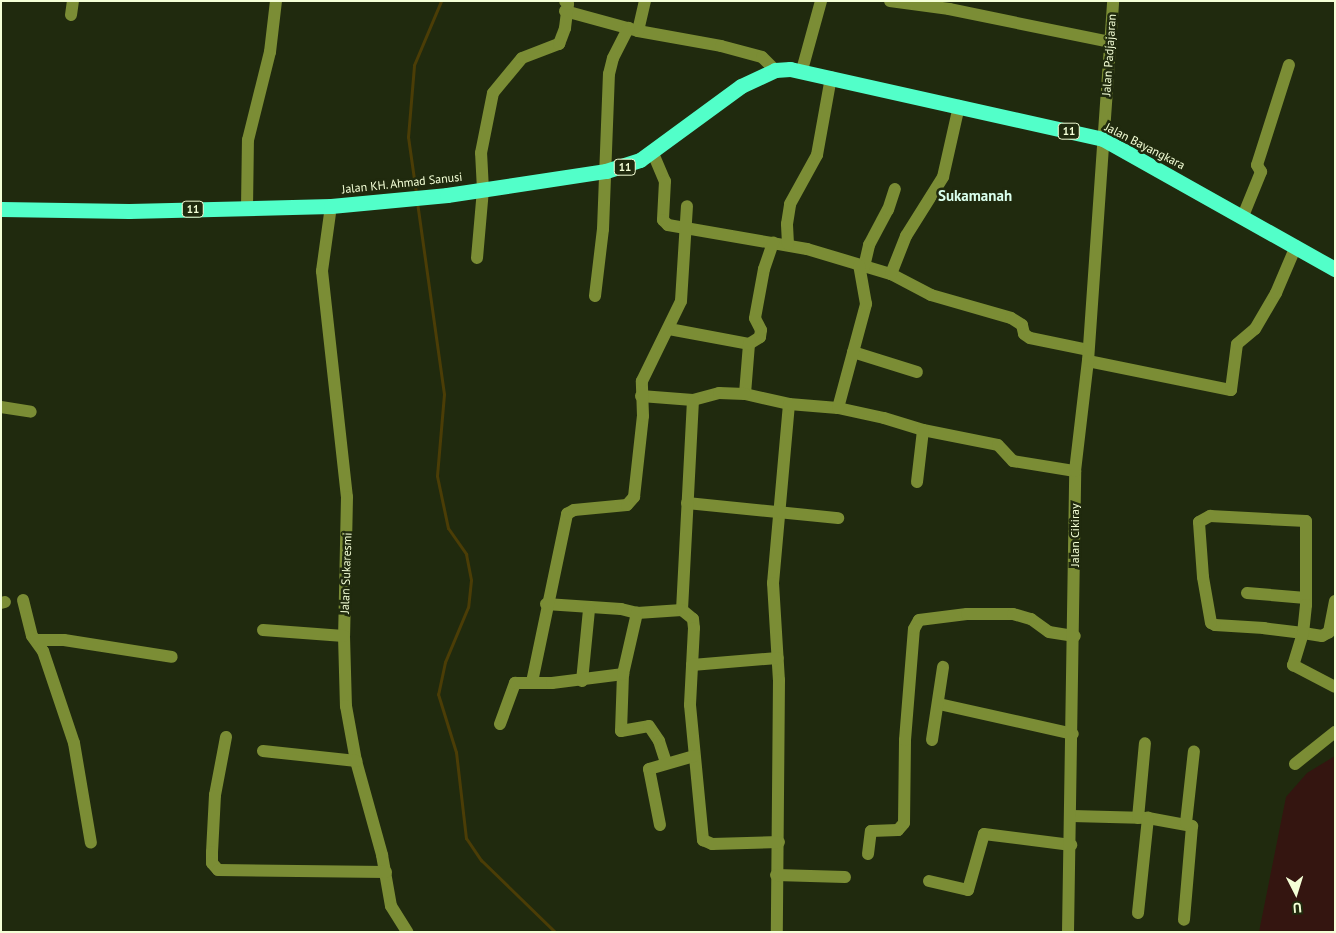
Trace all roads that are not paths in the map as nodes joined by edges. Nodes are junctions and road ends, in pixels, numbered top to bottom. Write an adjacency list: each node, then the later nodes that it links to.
1 (73, 1): 8 (street)
2 (276, 1): 23 (street)
3 (645, 1): 9 (street)
4 (821, 1): 13 (street)
5 (890, 1): 10 (street)
6 (1113, 1): 10 (street, Jalan Padjajaran)
7 (565, 6): 9 (street); 20 (street)
8 (71, 15)
9 (633, 30): 12 (street); 18 (street)
10 (1110, 42): 16 (street, Jalan Padjajaran)
11 (1289, 65): 25 (street)
12 (775, 70): 13 (highway, Jalan Bayangkara / 11); 17 (highway, Jalan KH. Ahmad Sanusi / 11)
13 (802, 70): 14 (highway, Jalan Bayangkara / 11)
14 (831, 77): 15 (highway, Jalan Bayangkara / 11); 28 (street)
15 (959, 106): 16 (highway, Jalan Bayangkara / 11); 33 (street)
16 (1103, 139): 25 (highway, Jalan Bayangkara / 11); 38 (street, Jalan Cikiray)
17 (652, 151): 18 (highway, Jalan KH. Ahmad Sanusi / 11); 26 (street)
18 (606, 172): 20 (highway, Jalan KH. Ahmad Sanusi / 11); 34 (street)
19 (895, 188): 31 (street)
20 (483, 190): 21 (highway, Jalan KH. Ahmad Sanusi / 11); 30 (street)
21 (331, 206): 23 (highway, Jalan KH. Ahmad Sanusi / 11); 63 (street, Jalan Sukaresmi)
22 (687, 206): 26 (street)
23 (247, 208): 24 (highway, Jalan KH. Ahmad Sanusi / 11)
24 (1, 209)
25 (1243, 216): 29 (highway, Jalan Bayangkara / 11)
26 (685, 228): 27 (street); 35 (street)
27 (773, 243): 28 (street); 36 (street)
28 (788, 244): 31 (street)
29 (1296, 246): 32 (highway, Jalan Bayangkara / 11); 38 (street)
30 (477, 258)
31 (862, 267): 33 (street); 37 (street)
32 (1335, 269)
33 (891, 274): 38 (street)
34 (595, 296)
35 (669, 329): 36 (street); 41 (street)
36 (749, 344): 40 (street)
37 (853, 352): 39 (street); 45 (street)
38 (1088, 355): 48 (street, Jalan Cikiray)
39 (917, 372)
40 (745, 394): 42 (street); 43 (street)
41 (641, 396): 42 (street); 57 (street)
42 (693, 400): 50 (street)
43 (789, 404): 45 (street); 51 (street)
44 (1, 407): 46 (street)
45 (838, 408): 47 (street)
46 (31, 412)
47 (923, 430): 48 (street); 49 (street)
48 (1075, 472): 64 (street, Jalan Cikiray)
49 (917, 482)
50 (688, 503): 51 (street); 59 (street)
51 (782, 514): 52 (street); 67 (street)
52 (838, 518)
53 (1247, 593): 54 (street)
54 (1306, 598): 62 (street); 62 (street)
55 (23, 600): 65 (street)
56 (1335, 601): 62 (street)
57 (546, 604): 58 (street); 72 (street)
58 (589, 608): 60 (street); 71 (street)
59 (682, 610): 60 (street); 68 (street)
60 (637, 613): 70 (street)
61 (263, 630): 63 (street)
62 (1303, 633): 73 (street)
63 (344, 636): 84 (street, Jalan Sukaresmi)
64 (1075, 636): 77 (street, Jalan Cikiray); 94 (street)
65 (36, 640): 66 (street); 92 (street)
66 (172, 657)
67 (778, 658): 68 (street); 91 (street)
68 (692, 665): 83 (street)
69 (943, 667): 74 (street)
70 (623, 674): 71 (street); 85 (street)
71 (582, 681): 72 (street)
72 (532, 682): 75 (street)
73 (1335, 687)
74 (939, 704): 77 (street); 79 (street)
75 (500, 724)
76 (1335, 732): 86 (street)
77 (1073, 734): 87 (street, Jalan Cikiray)
78 (226, 737): 95 (street)
79 (932, 740)
80 (1145, 743): 88 (street)
81 (263, 751): 84 (street)
82 (1194, 751): 89 (street)
83 (694, 756): 85 (street); 91 (street)
84 (356, 760): 95 (street, Jalan Sukaresmi)
85 (666, 763): 90 (street)
86 (1295, 764)
87 (1072, 816): 88 (street); 93 (street, Jalan Cikiray)
88 (1143, 818): 89 (street); 99 (street)
89 (1186, 823): 100 (street)
90 (660, 825)
91 (778, 842): 96 (street)
92 (91, 843)
93 (1071, 845): 98 (street); 103 (street, Jalan Cikiray)
94 (868, 854)
95 (386, 872): 101 (street, Jalan Sukaresmi)
96 (776, 875): 97 (street); 102 (street)
97 (845, 877)
98 (929, 881)
99 (1138, 913)
100 (1184, 920)
101 (406, 932)
102 (778, 932)
103 (1068, 932)

